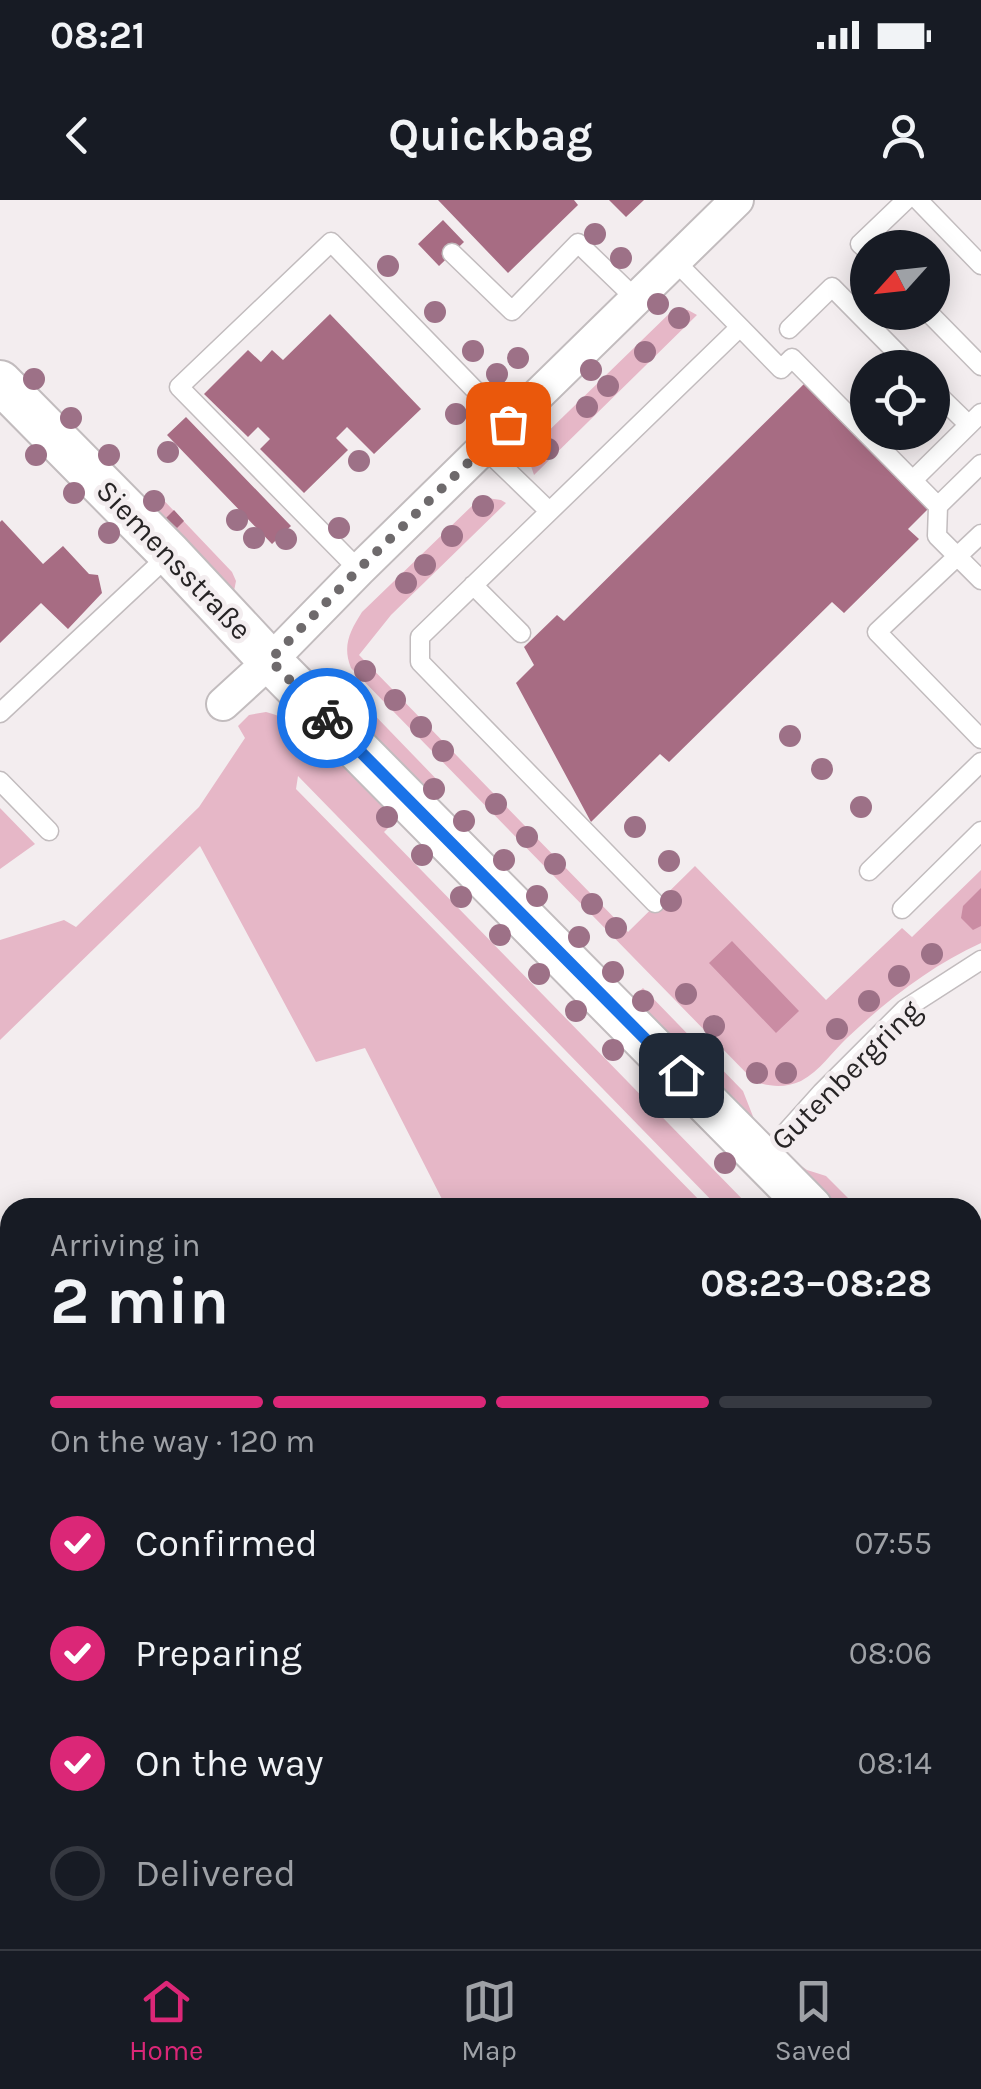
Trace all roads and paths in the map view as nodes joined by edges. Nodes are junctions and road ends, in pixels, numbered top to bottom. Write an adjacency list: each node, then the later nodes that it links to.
1 (738, 200): 7 (street)
2 (906, 200): 4 (lane)
3 (918, 200): 5 (lane)
4 (875, 230)
5 (977, 251)
6 (452, 253): 8 (lane)
7 (675, 261): 8 (street); 9 (lane)
8 (636, 299): 17 (street)
9 (740, 327): 20 (lane); 22 (lane)
10 (789, 329): 12 (lane)
11 (946, 330): 13 (lane)
12 (894, 350)
13 (981, 366)
14 (0, 382): 24 (street, Siemensstraße)
15 (950, 402): 16 (lane)
16 (975, 419): 20 (lane)
17 (508, 424): 18 (street); 26 (lane)
18 (484, 448): 22 (lane); 26 (street)
19 (981, 464): 21 (lane)
20 (913, 480): 21 (lane)
21 (938, 506): 25 (lane)
22 (548, 511): 28 (lane)
23 (981, 534): 25 (lane)
24 (170, 554): 30 (street, Siemensstraße); 32 (lane)
25 (958, 557): 27 (lane); 33 (lane)
26 (358, 570): 30 (street)
27 (981, 580)
28 (473, 585): 29 (lane); 39 (lane)
29 (521, 633)
30 (270, 660): 31 (street); 42 (street, Siemensstraße)
31 (223, 704)
32 (0, 713)
33 (981, 739)
34 (981, 762): 38 (lane)
35 (0, 781): 36 (lane)
36 (49, 831)
37 (981, 831): 40 (lane)
38 (868, 871)
39 (655, 902)
40 (902, 909)
41 (981, 960): 42 (lane, Gutenbergring)
42 (763, 1158): 43 (street, Siemensstraße)
43 (802, 1198)

